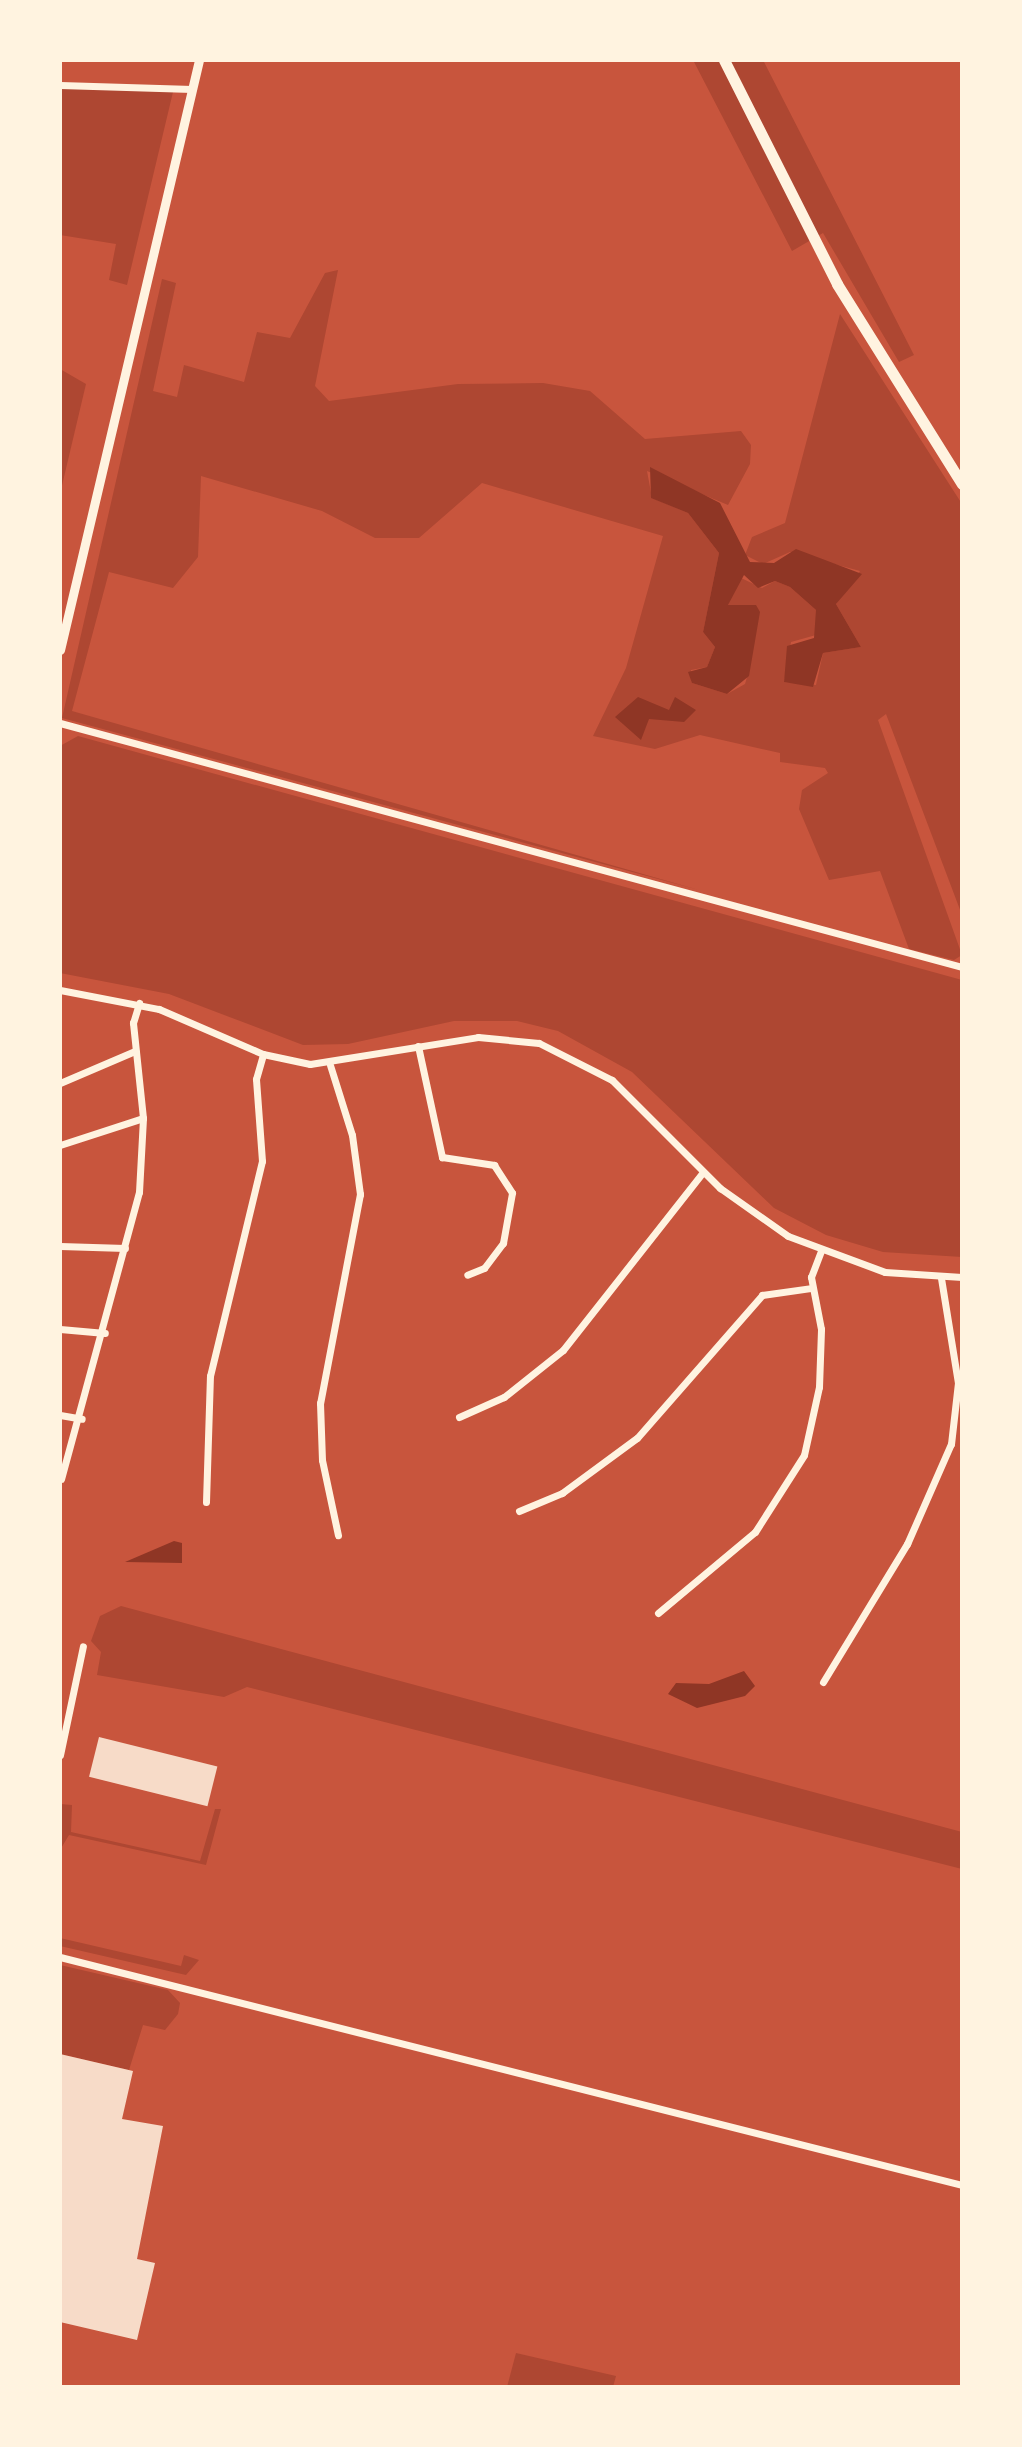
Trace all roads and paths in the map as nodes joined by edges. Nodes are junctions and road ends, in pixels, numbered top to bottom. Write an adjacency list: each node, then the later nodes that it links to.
1 (199, 60): 4 (street)
2 (724, 60): 5 (main road)
3 (60, 85): 4 (street)
4 (192, 89): 6 (street)
5 (962, 484)
6 (60, 650)
7 (60, 723): 8 (street)
8 (962, 967)
9 (60, 990): 10 (street)
10 (139, 1003): 12 (street); 13 (street)
11 (418, 1046): 14 (street); 18 (street); 22 (street)
12 (135, 1051): 15 (street); 16 (street)
13 (263, 1054): 14 (street); 32 (street)
14 (330, 1065): 34 (street)
15 (60, 1083)
16 (143, 1118): 17 (street); 20 (street)
17 (60, 1145)
18 (703, 1172): 21 (street); 29 (street)
19 (60, 1246): 20 (street)
20 (125, 1248): 27 (street)
21 (821, 1251): 24 (street); 25 (street)
22 (467, 1275)
23 (962, 1277): 24 (street)
24 (941, 1278): 37 (street)
25 (811, 1288): 33 (street); 35 (street)
26 (60, 1329): 27 (street)
27 (105, 1333): 30 (street)
28 (60, 1415): 30 (street)
29 (459, 1417)
30 (82, 1419): 31 (street)
31 (61, 1479)
32 (206, 1502)
33 (519, 1511)
34 (338, 1535)
35 (658, 1613)
36 (83, 1646): 38 (street)
37 (823, 1682)
38 (60, 1755)
39 (60, 1957): 40 (street)
40 (960, 2186)

